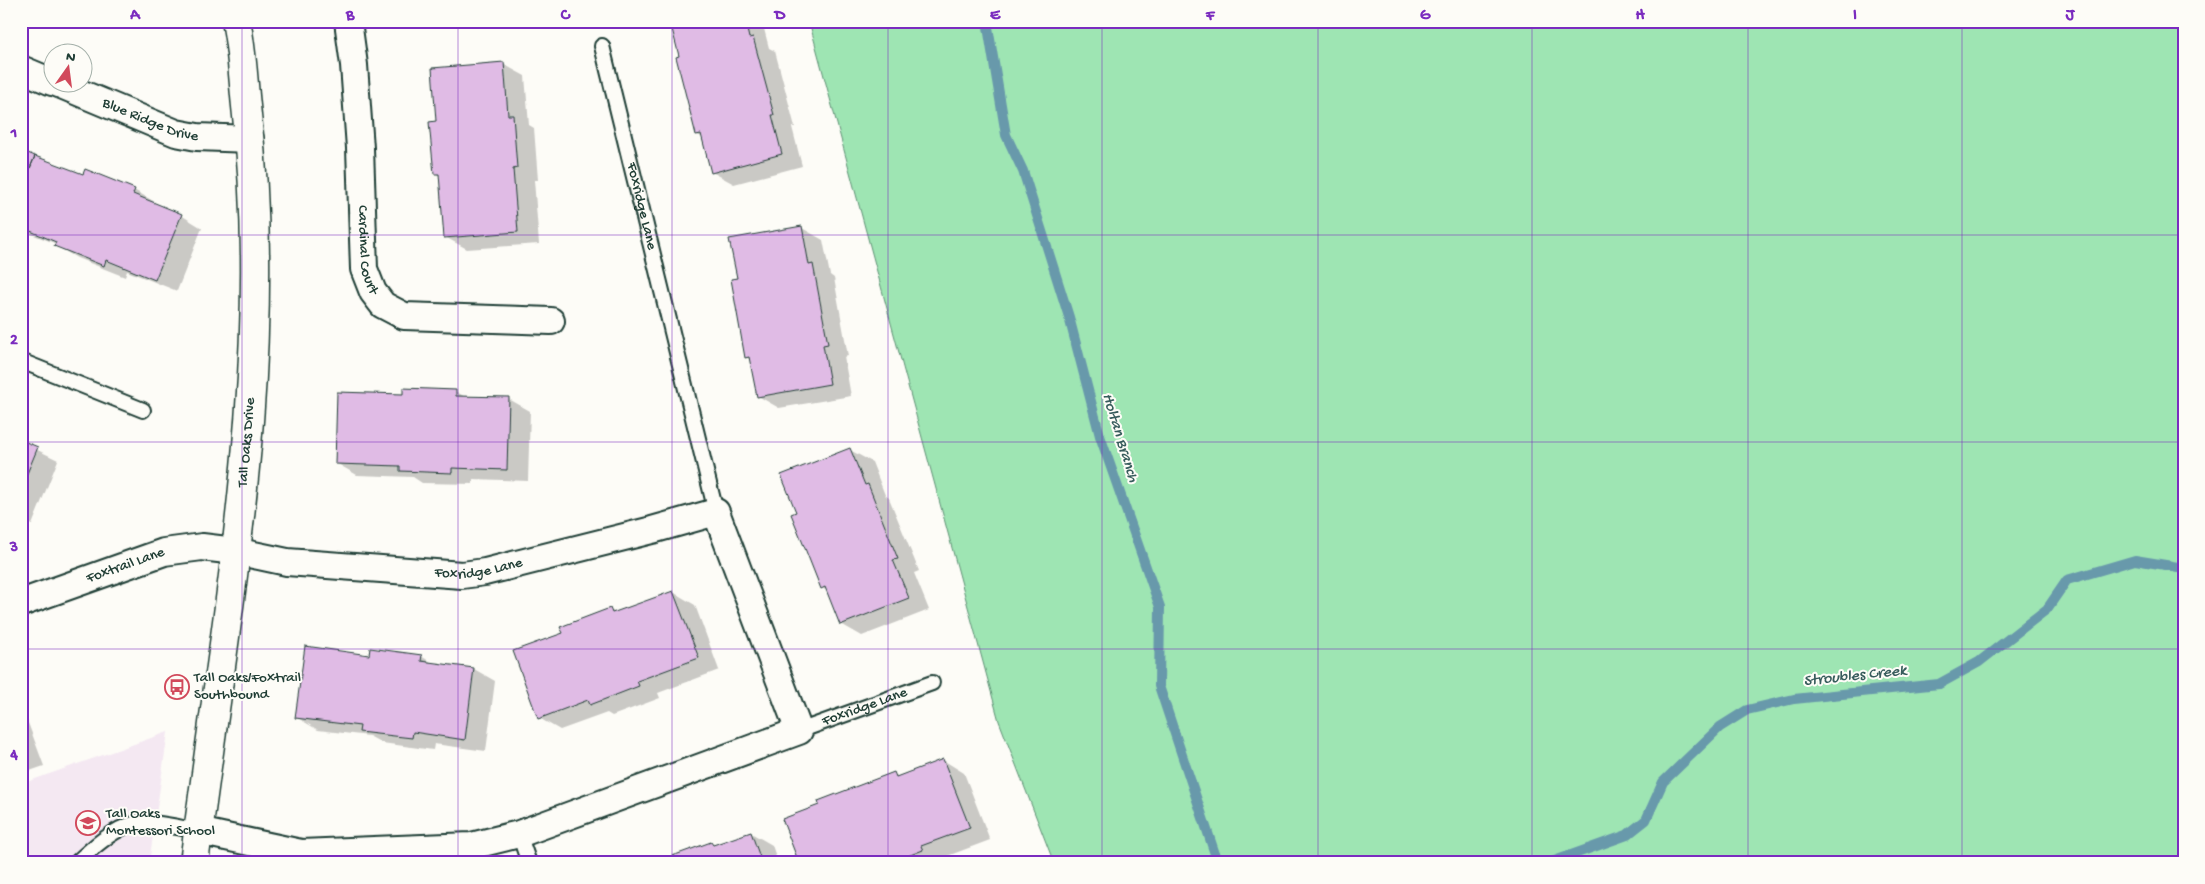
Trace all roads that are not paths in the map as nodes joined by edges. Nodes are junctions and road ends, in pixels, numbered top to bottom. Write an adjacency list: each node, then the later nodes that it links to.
1 (236, 21): 7 (street, Tall Oaks Drive)
2 (348, 21): 8 (street, Cardinal Court)
3 (602, 46): 11 (lane, Foxridge Lane)
4 (21, 69): 5 (street, Blue Ridge Drive)
5 (42, 78)
6 (77, 92): 7 (street, Blue Ridge Drive)
7 (250, 138): 12 (street, Tall Oaks Drive)
8 (551, 322)
9 (21, 361): 10 (lane)
10 (143, 410)
11 (716, 512): 12 (street, Foxridge Lane); 15 (street, Foxridge Lane)
12 (235, 551): 13 (street, Foxtrail Lane); 16 (street, Tall Oaks Drive)
13 (21, 603)
14 (932, 682): 15 (lane, Foxridge Lane)
15 (799, 731): 17 (street, Foxridge Lane)
16 (198, 831): 18 (street, Foxridge Lane); 19 (lane); 20 (street, Tall Oaks Drive)
17 (518, 834): 18 (street, Foxridge Lane); 21 (lane)
18 (300, 858)
19 (76, 863)
20 (194, 863)
21 (529, 863)

